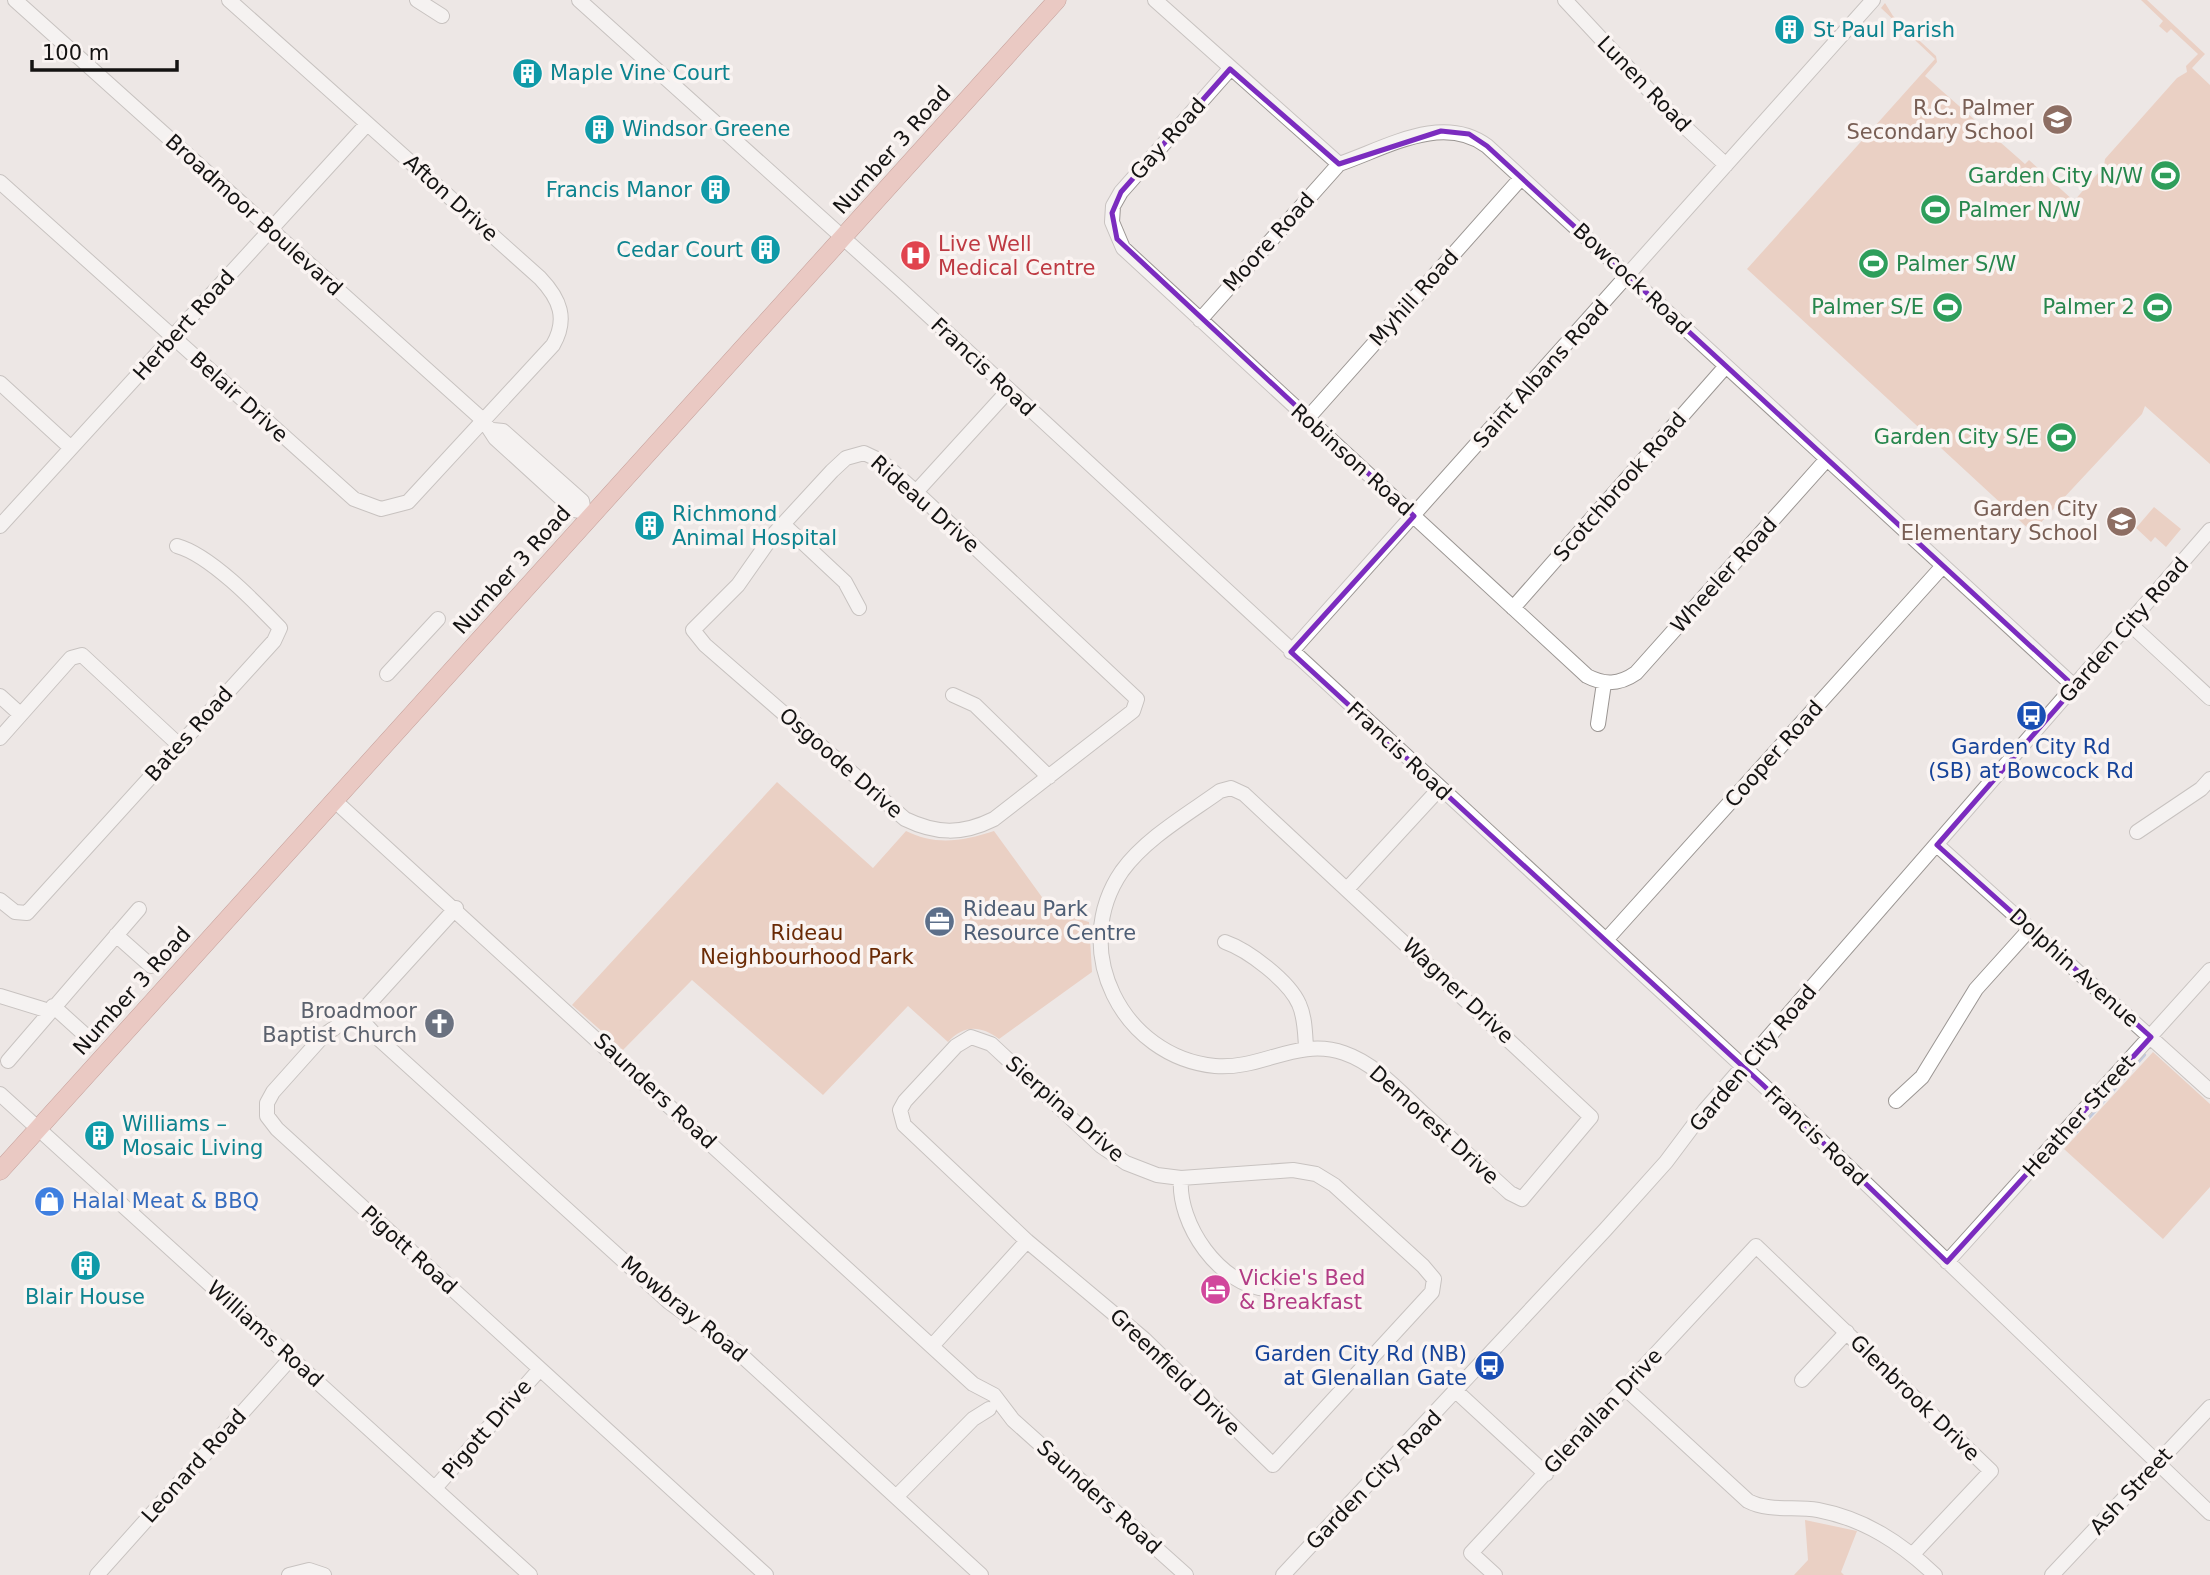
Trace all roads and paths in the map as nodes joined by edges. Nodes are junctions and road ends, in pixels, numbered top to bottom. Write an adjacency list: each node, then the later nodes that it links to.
1 (15, 0): 19 (street, Broadmoor Boulevard)
2 (229, 0): 13 (street, Afton Drive)
3 (417, 0): 11 (street)
4 (579, 0): 10 (street, Francis Road)
5 (602, 0): 10 (street)
6 (1057, 0): 20 (main road, Number 3 Road)
7 (1155, 0): 12 (street)
8 (1565, 0): 15 (street, Lunen Road)
9 (1873, 0): 15 (street, Saint Albans Road)
10 (592, 12): 20 (street, Francis Road)
11 (442, 16)
12 (1230, 69): 14 (street); 18 (street, Gay Road)
13 (367, 124): 19 (street, Herbert Road); 28 (street, Afton Drive)
14 (1339, 164): 16 (street, Bowcock Road); 22 (street, Moore Road)
15 (1726, 165): 21 (street, Saint Albans Road)
16 (1521, 177): 21 (street, Bowcock Road); 27 (street, Myhill Road)
17 (0, 182): 23 (street, Belair Drive)
18 (1112, 213): 22 (street, Robinson Road)
19 (270, 230): 23 (street, Herbert Road); 28 (street, Broadmoor Boulevard)
20 (843, 237): 26 (street, Francis Road); 32 (main road, Number 3 Road)
21 (1628, 275): 24 (street, Bowcock Road); 33 (street, Saint Albans Road)
22 (1200, 320): 27 (street, Robinson Road)
23 (173, 337): 28 (street, Belair Drive); 29 (street, Herbert Road)
24 (1726, 366): 30 (street, Bowcock Road); 40 (street, Scotchbrook Road)
25 (0, 383): 29 (street)
26 (1008, 391): 31 (street); 44 (street, Francis Road)
27 (1307, 419): 33 (street, Robinson Road)
28 (489, 426): 32 (street, Broadmoor Boulevard)
29 (71, 448): 35 (street, Herbert Road)
30 (1826, 459): 38 (street, Bowcock Road); 46 (street, Wheeler Road)
31 (916, 492): 34 (street, Rideau Drive); 51 (street, Rideau Drive)
32 (587, 514): 60 (main road, Number 3 Road)
33 (1414, 516): 40 (street, Robinson Road); 44 (street, Saint Albans Road)
34 (783, 524): 39 (street); 43 (street, Rideau Drive)
35 (0, 526)
36 (2210, 530): 42 (street, Garden City Road)
37 (177, 546): 55 (street, Bates Road)
38 (1942, 566): 47 (street, Bowcock Road); 69 (street, Cooper Road)
39 (859, 608)
40 (1513, 608): 46 (street, Robinson Road)
41 (438, 619): 45 (street)
42 (2130, 624): 47 (street, Garden City Road); 50 (street)
43 (693, 630): 56 (street, Osgoode Drive)
44 (1291, 652): 59 (street, Francis Road)
45 (387, 674)
46 (1610, 683): 53 (street)
47 (2075, 687): 62 (street, Garden City Road)
48 (953, 695): 56 (street)
49 (0, 696): 52 (street)
50 (2210, 698)
51 (1137, 699): 56 (street, Osgoode Drive)
52 (20, 714): 54 (street); 55 (street)
53 (1598, 724)
54 (0, 738)
55 (179, 745): 64 (street, Bates Road)
56 (1049, 777)
57 (2210, 779): 61 (street)
58 (1231, 788): 63 (street, Wagner Drive); 78 (street, Demorest Drive)
59 (1440, 789): 63 (street); 69 (street, Francis Road)
60 (335, 800): 65 (street, Saunders Road); 85 (main road, Number 3 Road)
61 (2137, 832)
62 (1937, 845): 67 (street, Dolphin Avenue); 80 (street, Garden City Road)
63 (1348, 888): 88 (street, Wagner Drive)
64 (0, 900)
65 (456, 908): 75 (street, Pigott Road); 95 (street, Saunders Road)
66 (139, 909): 68 (street)
67 (2030, 929): 77 (street, Dolphin Avenue); 83 (street)
68 (116, 935): 71 (street); 74 (street)
69 (1606, 940): 80 (street, Francis Road)
70 (1225, 942): 78 (street)
71 (151, 966)
72 (2210, 970): 77 (street, Heather Street)
73 (0, 996): 74 (street)
74 (51, 1009): 76 (street); 79 (street)
75 (356, 1014): 97 (street, Pigott Road); 106 (street, Mowbray Road)
76 (84, 1034)
77 (2151, 1037): 81 (street, Dolphin Avenue); 91 (street, Heather Street)
78 (1306, 1047): 88 (street, Demorest Drive)
79 (8, 1061)
80 (1744, 1067): 91 (street, Francis Road); 100 (street, Garden City Road)
81 (2210, 1091)
82 (0, 1094): 85 (street, Williams Road)
83 (1896, 1101)
84 (900, 1114): 87 (street, Sierpina Drive); 89 (street, Greenfield Drive)
85 (38, 1129): 86 (main road, Number 3 Road); 96 (street, Williams Road)
86 (0, 1171)
87 (1181, 1178): 92 (street, Sierpina Drive); 93 (street)
88 (1510, 1193)
89 (1027, 1241): 92 (street, Greenfield Drive); 95 (street)
90 (1756, 1246): 94 (street, Glenbrook Drive); 99 (street, Glenallan Drive)
91 (1947, 1262): 103 (street, Francis Road)
92 (1435, 1285)
93 (1267, 1289)
94 (1847, 1332): 98 (street); 108 (street, Glenbrook Drive)
95 (932, 1346): 101 (street, Saunders Road)
96 (291, 1358): 105 (street, Williams Road); 109 (street, Leonard Road)
97 (540, 1369): 105 (street, Pigott Drive); 113 (street, Pigott Road)
98 (1801, 1380)
99 (1625, 1388): 104 (street, Glenallan Drive); 108 (street)
100 (1457, 1392): 104 (street); 116 (street, Garden City Road)
101 (988, 1401): 106 (street); 115 (street, Saunders Road)
102 (2210, 1407): 103 (street, Ash Street)
103 (2158, 1464): 107 (street, Francis Road); 119 (street, Ash Street)
104 (1546, 1474): 117 (street, Glenallan Drive)
105 (435, 1488): 112 (street, Williams Road)
106 (896, 1497): 114 (street, Mowbray Road)
107 (2210, 1513)
108 (1913, 1554): 118 (street)
109 (97, 1575)
110 (289, 1575): 111 (street)
111 (324, 1575)
112 (530, 1575)
113 (766, 1575)
114 (981, 1575)
115 (1186, 1575)
116 (1283, 1575)
117 (1494, 1575)
118 (1935, 1575)
119 (2052, 1575)

